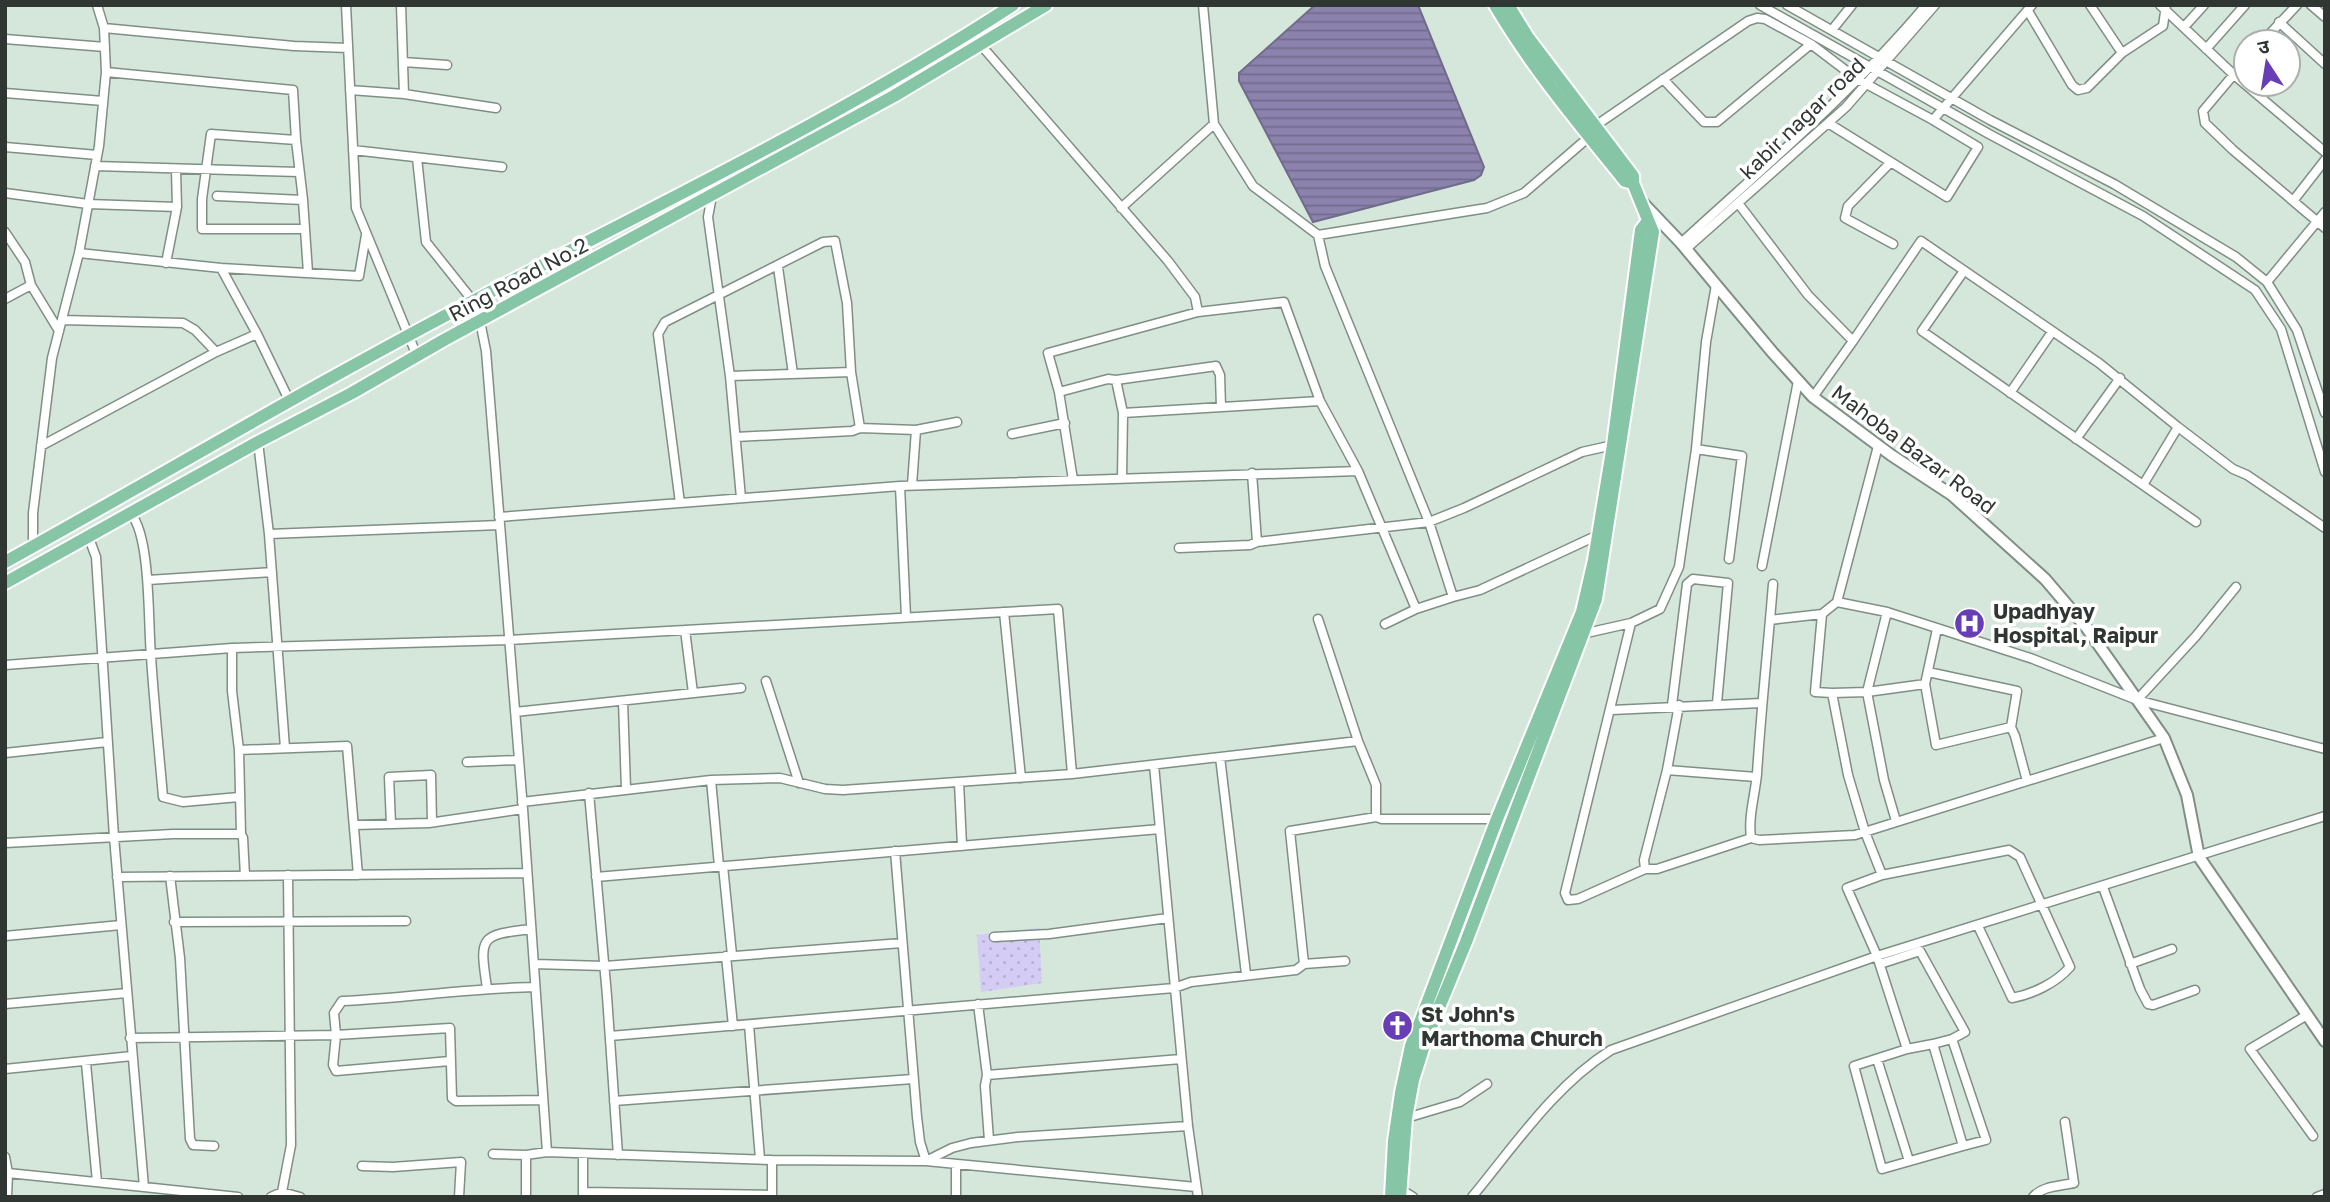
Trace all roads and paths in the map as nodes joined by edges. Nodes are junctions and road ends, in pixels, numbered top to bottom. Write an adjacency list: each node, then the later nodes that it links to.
1 (97, 5): 24 (street)
2 (346, 5): 31 (street)
3 (401, 5): 35 (street)
4 (1013, 5): 100 (main road, Ring Road No.2)
5 (1046, 5): 28 (main road, Ring Road No.2)
6 (1203, 5): 54 (street)
7 (1495, 5): 55 (main road, Mahoba Bazar Road)
8 (1507, 5): 55 (main road, Mahoba Bazar Road)
9 (1760, 5): 38 (street)
10 (1787, 5): 26 (street)
11 (1852, 5): 26 (street)
12 (1926, 5): 34 (street)
13 (1935, 5): 34 (street, kabir nagar road)
14 (2090, 5): 33 (street)
15 (2204, 5): 23 (street)
16 (2245, 5): 32 (street)
17 (2297, 5): 22 (street)
18 (2311, 5): 21 (street)
19 (2163, 7): 23 (street); 33 (street)
20 (2030, 8): 33 (street); 47 (street)
21 (2325, 18)
22 (2279, 22): 25 (street); 36 (street)
23 (2184, 27): 32 (street)
24 (104, 28): 30 (street); 31 (street)
25 (2274, 28)
26 (1832, 30): 34 (street)
27 (5, 39): 30 (street)
28 (980, 44): 71 (main road, Ring Road No.2); 78 (street)
29 (1811, 44): 42 (street); 42 (street); 43 (street)
30 (105, 47): 39 (street)
31 (348, 48): 44 (street)
32 (2206, 49): 40 (street)
33 (2123, 53)
34 (1883, 58): 38 (street, kabir nagar road); 47 (street)
35 (403, 62): 37 (street); 46 (street)
36 (2325, 64)
37 (447, 65)
38 (1873, 69): 43 (street, kabir nagar road); 51 (street)
39 (106, 72): 49 (street); 56 (street)
40 (2232, 73)
41 (2232, 75): 73 (street)
42 (1663, 79): 55 (street)
43 (1861, 81): 52 (street); 53 (street, kabir nagar road); 88 (street)
44 (350, 90): 46 (street); 58 (street)
45 (5, 93): 49 (street)
46 (404, 94): 50 (street)
47 (1952, 98): 51 (street); 95 (street)
48 (2261, 98): 59 (street)
49 (103, 102): 60 (street)
50 (496, 108)
51 (1942, 108): 52 (street); 139 (street)
52 (1933, 120): 63 (street)
53 (1828, 123): 63 (street); 75 (street, kabir nagar road)
54 (1214, 124): 78 (street); 86 (street)
55 (1592, 131): 74 (main road, Mahoba Bazar Road); 86 (street)
56 (296, 140): 67 (street); 68 (street)
57 (5, 147): 60 (street)
58 (353, 150): 61 (street); 85 (street)
59 (2325, 152)
60 (97, 155): 64 (street)
61 (417, 158): 65 (street); 100 (street)
62 (2325, 160): 73 (street)
63 (1891, 162): 87 (street)
64 (95, 166): 66 (street); 76 (street)
65 (502, 167)
66 (176, 170): 67 (street); 77 (street)
67 (207, 171): 68 (street); 83 (street)
68 (299, 172): 72 (street)
69 (5, 193): 76 (street)
70 (216, 196): 72 (street)
71 (712, 196): 98 (street); 103 (main road, Ring Road No.2)
72 (303, 200): 83 (street)
73 (2293, 201): 80 (street)
74 (1643, 203): 81 (main road); 88 (street, Mahoba Bazar Road)
75 (1738, 203): 88 (street, kabir nagar road); 108 (street)
76 (88, 204): 77 (street); 89 (street)
77 (177, 207): 90 (street)
78 (1121, 208): 101 (street)
79 (2325, 212): 80 (street)
80 (2317, 221): 82 (street); 95 (street)
81 (1647, 222): 134 (main road); 155 (main road)
82 (2325, 228)
83 (305, 229): 93 (street)
84 (5, 232): 96 (street)
85 (366, 234): 93 (street); 107 (street)
86 (1318, 236): 150 (street)
87 (1893, 244)
88 (1684, 246): 97 (street, Mahoba Bazar Road)
89 (79, 253): 90 (street); 102 (street)
90 (166, 263): 92 (street)
91 (778, 267): 98 (street); 111 (street); 112 (street)
92 (221, 268): 93 (street); 106 (street)
93 (308, 273)
94 (1961, 275): 118 (street)
95 (2267, 282): 124 (street)
96 (31, 285): 99 (street); 104 (street)
97 (1716, 285): 116 (street, Mahoba Bazar Road); 137 (street)
98 (718, 295): 113 (street); 147 (street)
99 (5, 299)
100 (473, 301): 107 (main road, Ring Road No.2)
101 (1198, 312): 117 (street); 120 (street)
102 (62, 320): 104 (street); 109 (street)
103 (480, 321): 110 (main road, Ring Road No.2); 149 (street)
104 (59, 331): 135 (street)
105 (2052, 331): 108 (street); 114 (street); 118 (street)
106 (257, 334): 109 (street); 121 (street)
107 (408, 337): 110 (street); 121 (main road, Ring Road No.2)
108 (1853, 341): 119 (street)
109 (216, 352): 135 (street)
110 (417, 356): 133 (main road, Ring Road No.2)
111 (851, 372): 112 (street); 128 (street)
112 (793, 374): 113 (street)
113 (730, 376): 131 (street)
114 (2120, 378): 127 (street); 132 (street)
115 (1116, 380): 117 (street); 122 (street); 123 (street)
116 (1798, 382): 119 (street, Mahoba Bazar Road); 162 (street)
117 (1059, 392): 126 (street)
118 (2010, 393): 132 (street)
119 (1812, 397): 136 (street, Mahoba Bazar Road)
120 (1320, 401): 122 (street); 138 (street)
121 (290, 402): 158 (main road, Ring Road No.2)
122 (1221, 407): 123 (street)
123 (1123, 412): 141 (street)
124 (2325, 413)
125 (957, 422): 129 (street)
126 (1065, 423): 130 (street); 142 (street)
127 (2178, 427): 145 (street); 152 (street)
128 (860, 428): 129 (street); 131 (street)
129 (916, 429): 144 (street)
130 (1012, 434)
131 (736, 437): 146 (street)
132 (2076, 439): 145 (street)
133 (258, 442): 148 (main road, Ring Road No.2); 154 (street)
134 (1613, 445): 150 (street); 155 (main road)
135 (41, 446): 158 (street)
136 (1878, 446): 169 (street); 195 (street, Mahoba Bazar Road)
137 (1696, 449): 160 (street); 177 (street)
138 (1358, 471): 140 (street); 153 (street)
139 (2325, 472)
140 (1252, 473): 141 (street); 157 (street)
141 (1122, 478): 142 (street)
142 (1073, 480): 144 (street)
143 (900, 485): 144 (street); 146 (street); 174 (street)
144 (912, 485)
145 (2143, 485): 151 (street)
146 (741, 498): 147 (street)
147 (680, 503): 149 (street)
148 (131, 514): 156 (main road, Ring Road No.2); 164 (street)
149 (499, 521): 154 (street); 182 (street)
150 (1429, 522): 153 (street); 168 (street)
151 (2196, 522)
152 (2325, 528)
153 (1382, 529): 157 (street); 170 (street)
154 (269, 534): 163 (street)
155 (1603, 535): 168 (street); 181 (main road)
156 (89, 538): 165 (main road, Ring Road No.2); 186 (street)
157 (1257, 542): 159 (street)
158 (33, 546): 161 (main road, Ring Road No.2)
159 (1179, 548)
160 (1729, 559)
161 (5, 562)
162 (1762, 566)
163 (272, 572): 164 (street); 183 (street)
164 (148, 580): 185 (street)
165 (5, 583)
166 (1773, 584): 176 (street)
167 (2236, 587): 195 (street)
168 (1453, 597): 170 (street)
169 (1837, 602): 172 (street); 173 (street)
170 (1416, 609): 178 (street)
171 (1004, 612): 174 (street); 215 (street); 217 (street)
172 (1887, 612): 179 (street); 192 (street)
173 (1822, 614): 176 (street); 194 (street)
174 (906, 617): 180 (street)
175 (1318, 619): 204 (street)
176 (1770, 620): 197 (street)
177 (1631, 623): 181 (street); 200 (street)
178 (1385, 624)
179 (1937, 629): 188 (street); 195 (street)
180 (685, 630): 182 (street); 193 (street)
181 (1578, 635): 228 (main road); 229 (main road)
182 (509, 640): 183 (street); 201 (street)
183 (277, 646): 184 (street); 206 (street)
184 (232, 648): 185 (street); 208 (street)
185 (150, 653): 186 (street); 224 (street)
186 (102, 659): 187 (street); 205 (street)
187 (5, 665)
188 (1928, 672): 190 (street); 202 (street)
189 (766, 681): 221 (street)
190 (1926, 684): 192 (street); 202 (street)
191 (741, 688): 193 (street)
192 (1867, 692): 194 (street); 230 (street)
193 (693, 693): 196 (street)
194 (1832, 693): 235 (street)
195 (2137, 700): 203 (street, Mahoba Bazar Road); 207 (street)
196 (623, 701): 201 (street); 222 (street)
197 (1761, 702): 198 (street); 216 (street)
198 (1717, 704): 199 (street); 199 (street)
199 (1675, 705): 200 (street); 214 (street)
200 (1612, 710): 244 (street)
201 (515, 712): 211 (street)
202 (2011, 727): 219 (street)
203 (2164, 738): 219 (street); 242 (street, Mahoba Bazar Road)
204 (1358, 741): 210 (street); 227 (street)
205 (107, 742): 209 (street); 237 (street)
206 (285, 748): 208 (street); 233 (street)
207 (2325, 749)
208 (239, 750): 224 (street)
209 (5, 753)
210 (1220, 757): 213 (street); 273 (street)
211 (519, 760): 212 (street); 225 (street)
212 (467, 762)
213 (1154, 765): 215 (street); 234 (street)
214 (1667, 770): 216 (street); 244 (street)
215 (1072, 774): 217 (street)
216 (1756, 777): 238 (street)
217 (1021, 778): 220 (street)
218 (711, 780): 221 (street); 222 (street); 243 (street)
219 (2026, 781): 230 (street)
220 (958, 782): 221 (street); 240 (street)
221 (799, 783)
222 (626, 789): 223 (street)
223 (589, 793): 225 (street); 252 (street)
224 (239, 797): 236 (street)
225 (522, 806): 231 (street); 245 (street)
226 (2325, 816): 242 (street)
227 (1376, 817): 228 (street); 270 (street)
228 (1497, 819): 229 (street); 306 (main road)
229 (1513, 819): 306 (main road)
230 (1896, 821): 235 (street)
231 (432, 822): 232 (street); 232 (street)
232 (391, 824): 233 (street)
233 (354, 825): 248 (street)
234 (1160, 829): 240 (street); 255 (street)
235 (1865, 832): 238 (street); 246 (street)
236 (240, 834): 237 (street); 250 (street)
237 (114, 837): 239 (street); 251 (street)
238 (1751, 838): 244 (street)
239 (5, 843)
240 (962, 846): 241 (street)
241 (895, 851): 243 (street); 264 (street)
242 (2199, 857): 253 (street); 282 (street, Mahoba Bazar Road)
243 (721, 866): 252 (street); 266 (street)
244 (1645, 869)
245 (527, 873): 248 (street); 261 (street)
246 (1882, 874): 254 (street); 267 (street)
247 (288, 875): 248 (street); 250 (street); 258 (street)
248 (358, 875)
249 (170, 876): 250 (street); 251 (street); 257 (street)
250 (245, 876)
251 (117, 877): 259 (street)
252 (596, 877): 272 (street)
253 (2103, 887): 254 (street); 271 (street)
254 (2042, 906): 260 (street); 260 (street)
255 (1168, 918): 263 (street); 276 (street)
256 (406, 921): 258 (street)
257 (174, 922): 258 (street); 287 (street)
258 (287, 922): 285 (street)
259 (121, 925): 262 (street); 278 (street)
260 (1978, 926): 267 (street)
261 (531, 929): 269 (street); 275 (street)
262 (5, 936)
263 (994, 937)
264 (902, 943): 266 (street); 281 (street)
265 (2172, 949): 271 (street)
266 (729, 955): 272 (street); 284 (street)
267 (1879, 960): 290 (street); 293 (street); 342 (street)
268 (1345, 961): 270 (street)
269 (534, 964): 272 (street); 274 (street)
270 (1304, 964): 273 (street)
271 (2130, 964): 277 (street)
272 (605, 966): 288 (street)
273 (1246, 974): 276 (street)
274 (535, 987): 275 (street); 304 (street)
275 (487, 988): 286 (street)
276 (1174, 988): 280 (street); 295 (street)
277 (2195, 990)
278 (127, 993): 279 (street); 289 (street)
279 (5, 1004)
280 (978, 1004): 281 (street); 300 (street)
281 (908, 1011): 283 (street); 301 (street)
282 (2307, 1015): 291 (street, Mahoba Bazar Road); 309 (street)
283 (749, 1025): 284 (street); 303 (street)
284 (733, 1026): 288 (street)
285 (289, 1035): 286 (street); 287 (street); 328 (street)
286 (336, 1035): 297 (street); 297 (street)
287 (184, 1036): 289 (street); 311 (street)
288 (610, 1036): 305 (street)
289 (130, 1038): 294 (street)
290 (1952, 1039): 292 (street); 312 (street)
291 (2325, 1041)
292 (1933, 1044): 293 (street); 312 (street)
293 (1907, 1049): 296 (street)
294 (132, 1056): 298 (street); 327 (street)
295 (1181, 1059): 300 (street); 308 (street)
296 (1877, 1059): 322 (street); 322 (street)
297 (450, 1061): 304 (street)
298 (86, 1063): 299 (street); 326 (street)
299 (5, 1069)
300 (987, 1075): 310 (street)
301 (914, 1079): 303 (street); 321 (street)
302 (1487, 1084): 306 (street)
303 (755, 1091): 305 (street); 319 (street)
304 (543, 1100): 313 (street)
305 (614, 1101): 317 (street)
306 (1402, 1119): 331 (main road)
307 (2064, 1122): 343 (street)
308 (1188, 1126): 310 (street); 329 (street)
309 (2313, 1136)
310 (989, 1140): 321 (street)
311 (214, 1146)
312 (1962, 1146): 322 (street)
313 (547, 1152): 315 (street); 316 (street)
314 (493, 1153): 316 (street)
315 (583, 1154): 317 (street); 330 (street)
316 (526, 1155): 339 (street)
317 (618, 1155): 319 (street)
318 (5, 1157): 325 (street)
319 (760, 1159): 320 (street)
320 (772, 1160): 321 (street); 333 (street)
321 (926, 1161): 323 (street)
322 (1909, 1161)
323 (956, 1164): 329 (street); 340 (street)
324 (362, 1166): 338 (street)
325 (8, 1173): 326 (street); 334 (street)
326 (97, 1182): 327 (street)
327 (144, 1187): 335 (street)
328 (282, 1192): 336 (street); 337 (street)
329 (1197, 1192)
330 (583, 1194): 333 (street)
331 (1397, 1194): 341 (street)
332 (2325, 1194): 344 (street)
333 (772, 1196)
334 (7, 1197)
335 (238, 1197)
336 (271, 1197)
337 (300, 1197)
338 (459, 1197)
339 (526, 1197)
340 (956, 1197)
341 (1413, 1197)
342 (1472, 1197)
343 (2033, 1197)
344 (2317, 1197)

